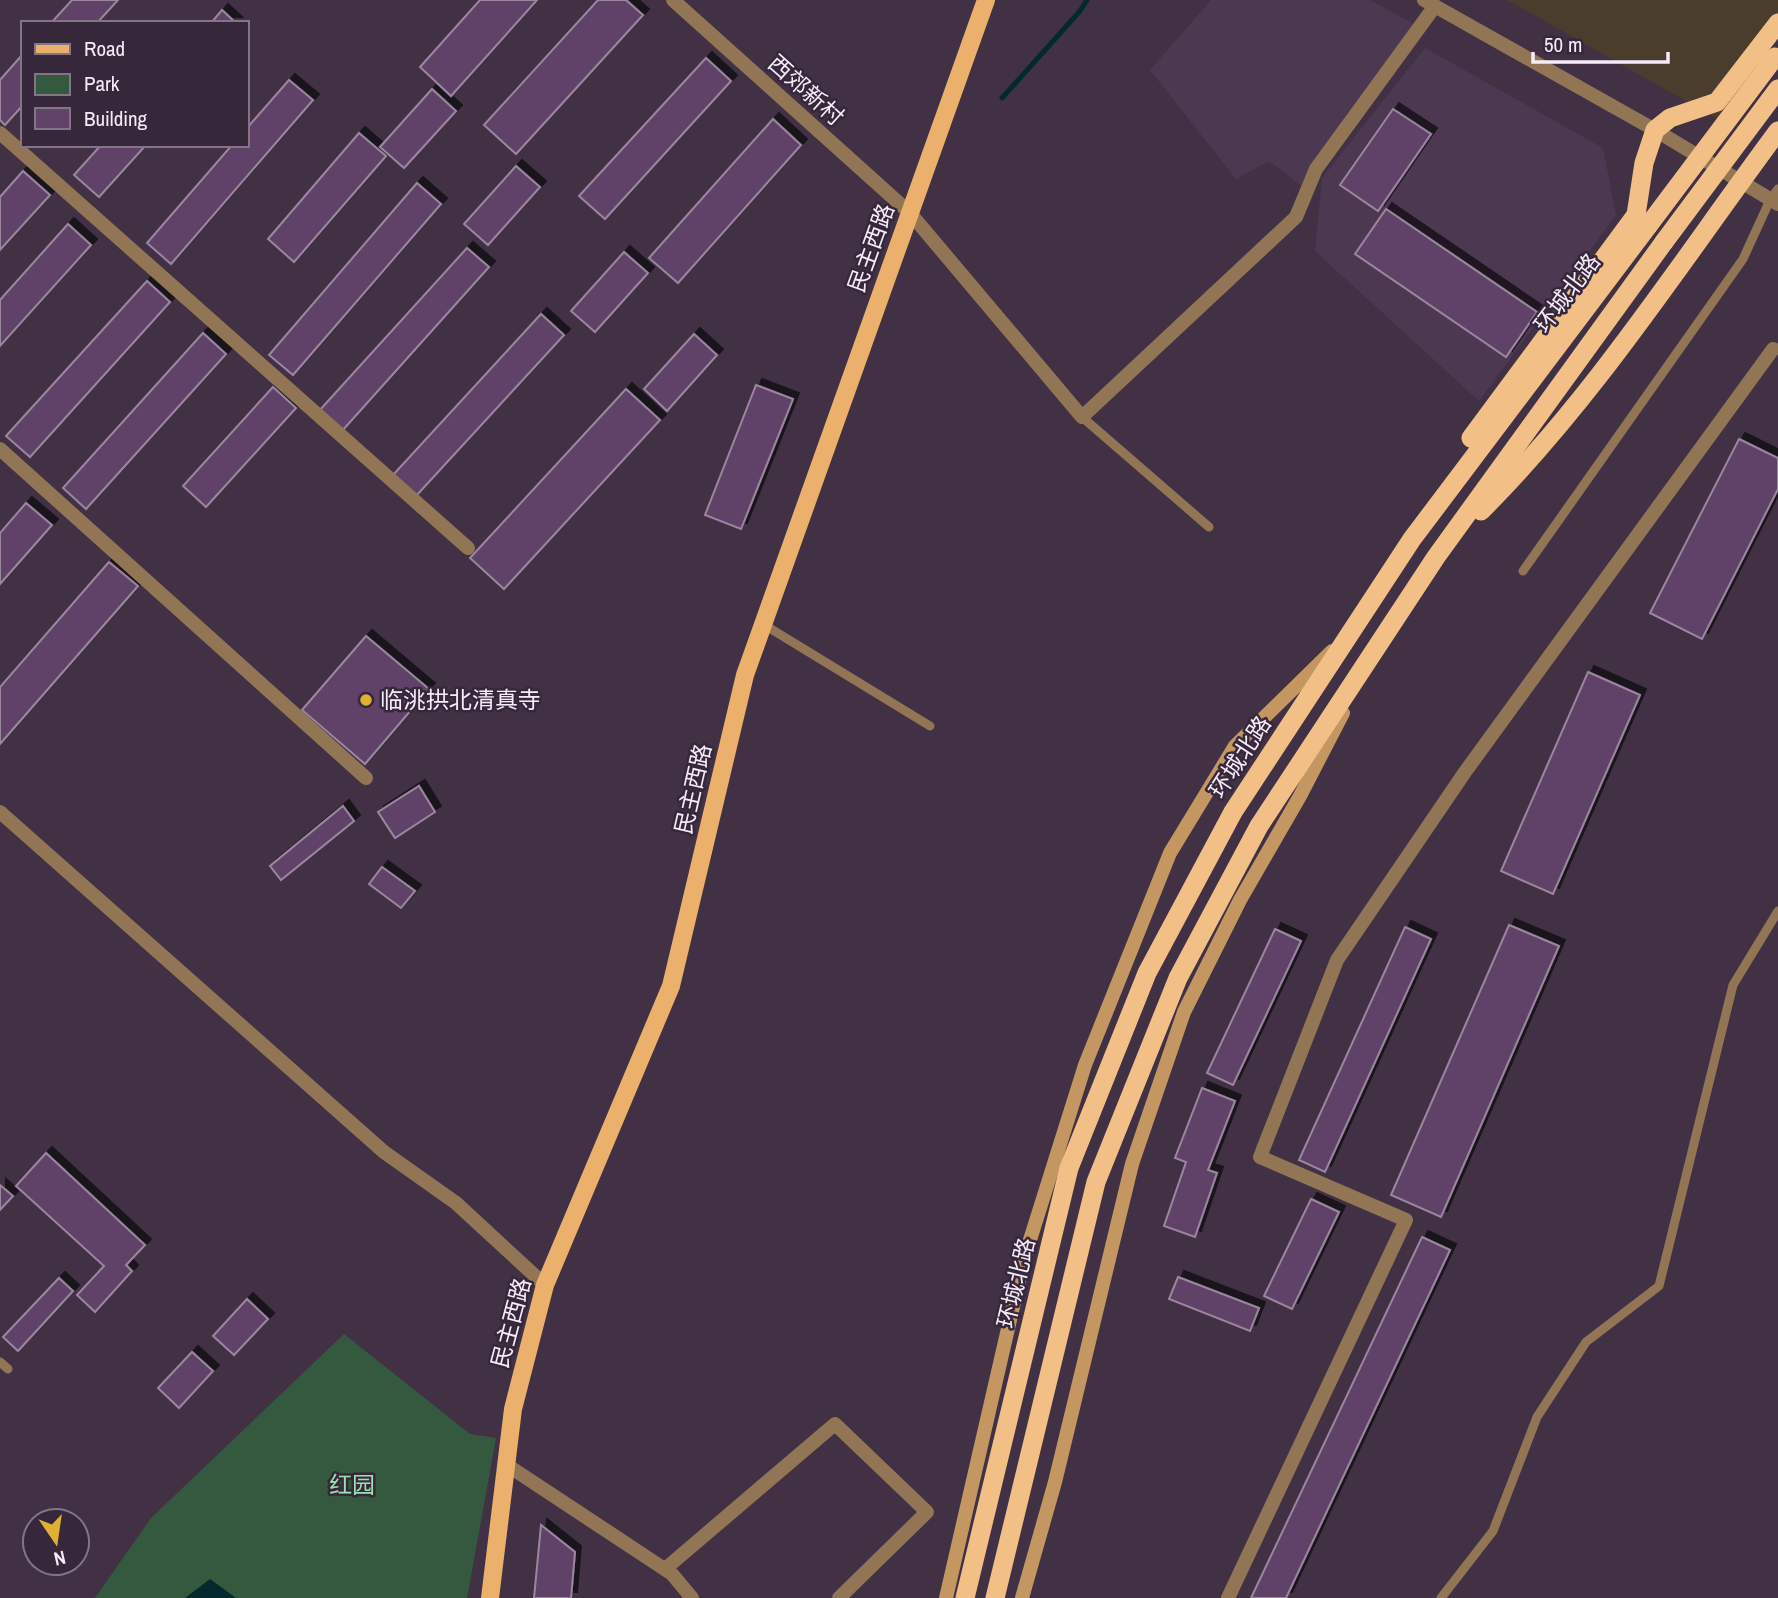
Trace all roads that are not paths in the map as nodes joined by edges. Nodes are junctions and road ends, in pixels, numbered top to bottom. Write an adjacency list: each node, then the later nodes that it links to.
1 (673, 0): 12 (street, 西郊新村)
2 (986, 0): 12 (main road, 民主西路)
3 (1430, 3): 7 (street); 14 (street)
4 (1778, 23): 7 (highway)
5 (1778, 54): 20 (highway, 环城北路, bridge)
6 (1778, 89): 18 (highway, bridge)
7 (1655, 130): 10 (street); 20 (highway)
8 (1778, 131): 10 (highway)
9 (0, 133): 17 (street)
10 (1740, 182): 11 (street); 18 (highway)
11 (1775, 198): 19 (lane)
12 (910, 213): 14 (street, 西郊新村); 21 (main road, 民主西路)
13 (1773, 349): 40 (street)
14 (1082, 416): 16 (lane)
15 (0, 449): 25 (street)
16 (1209, 527)
17 (468, 548)
18 (1436, 557): 23 (highway)
19 (1523, 571)
20 (1373, 598): 22 (highway, 环城北路)
21 (763, 624): 24 (lane); 28 (main road, 民主西路)
22 (1350, 633): 36 (main road); 37 (highway, 环城北路)
23 (1377, 647): 38 (highway); 39 (main road)
24 (930, 726)
25 (366, 778)
26 (0, 812): 28 (street)
27 (1778, 911): 41 (lane)
28 (545, 1285): 31 (main road, 民主西路)
29 (0, 1362): 30 (lane)
30 (8, 1369)
31 (507, 1465): 32 (street); 33 (main road, 民主西路)
32 (666, 1569): 34 (street); 35 (street)
33 (490, 1598)
34 (692, 1598)
35 (839, 1598)
36 (946, 1598)
37 (965, 1598)
38 (995, 1598)
39 (1022, 1598)
40 (1228, 1598)
41 (1441, 1598)

